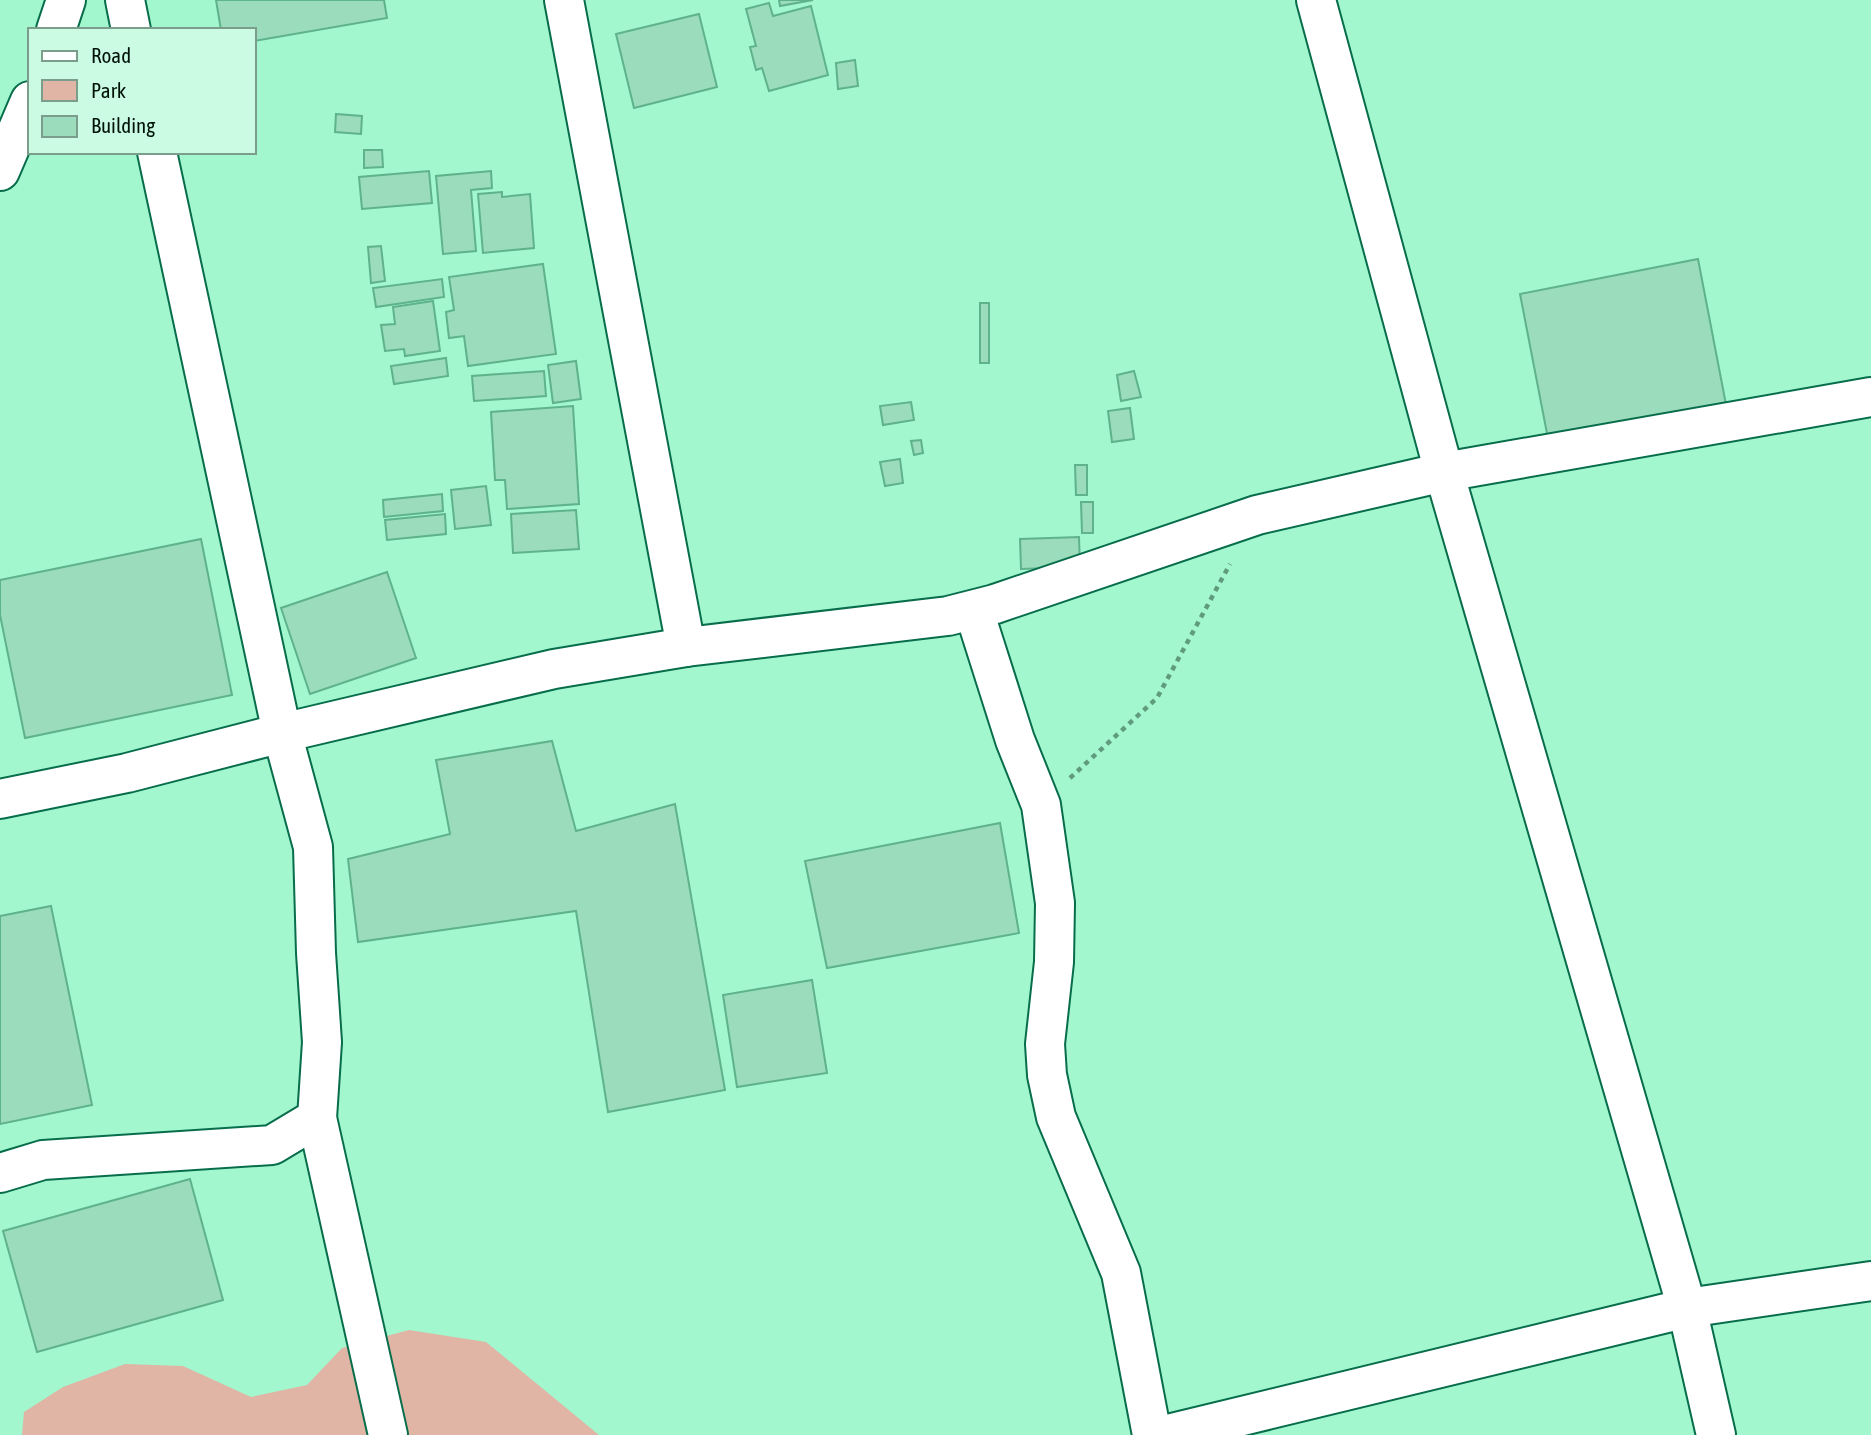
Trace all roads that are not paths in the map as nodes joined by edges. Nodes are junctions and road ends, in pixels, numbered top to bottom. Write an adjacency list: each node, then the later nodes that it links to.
1 (66, 0): 5 (street)
2 (125, 0): 6 (street)
3 (564, 0): 13 (street)
4 (1316, 0): 11 (street)
5 (56, 28)
6 (131, 28)
7 (28, 105): 9 (street)
8 (158, 154): 14 (street)
9 (0, 172)
10 (1871, 397): 11 (street)
11 (1444, 472): 12 (street); 19 (street)
12 (974, 611): 13 (street); 21 (street)
13 (686, 647): 14 (street)
14 (282, 733): 15 (street); 16 (street)
15 (0, 799)
16 (317, 1118): 17 (street); 20 (street)
17 (0, 1173)
18 (1871, 1281): 19 (street)
19 (1687, 1308): 22 (street); 23 (street)
20 (388, 1435)
21 (1152, 1435)
22 (1164, 1435)
23 (1716, 1435)

